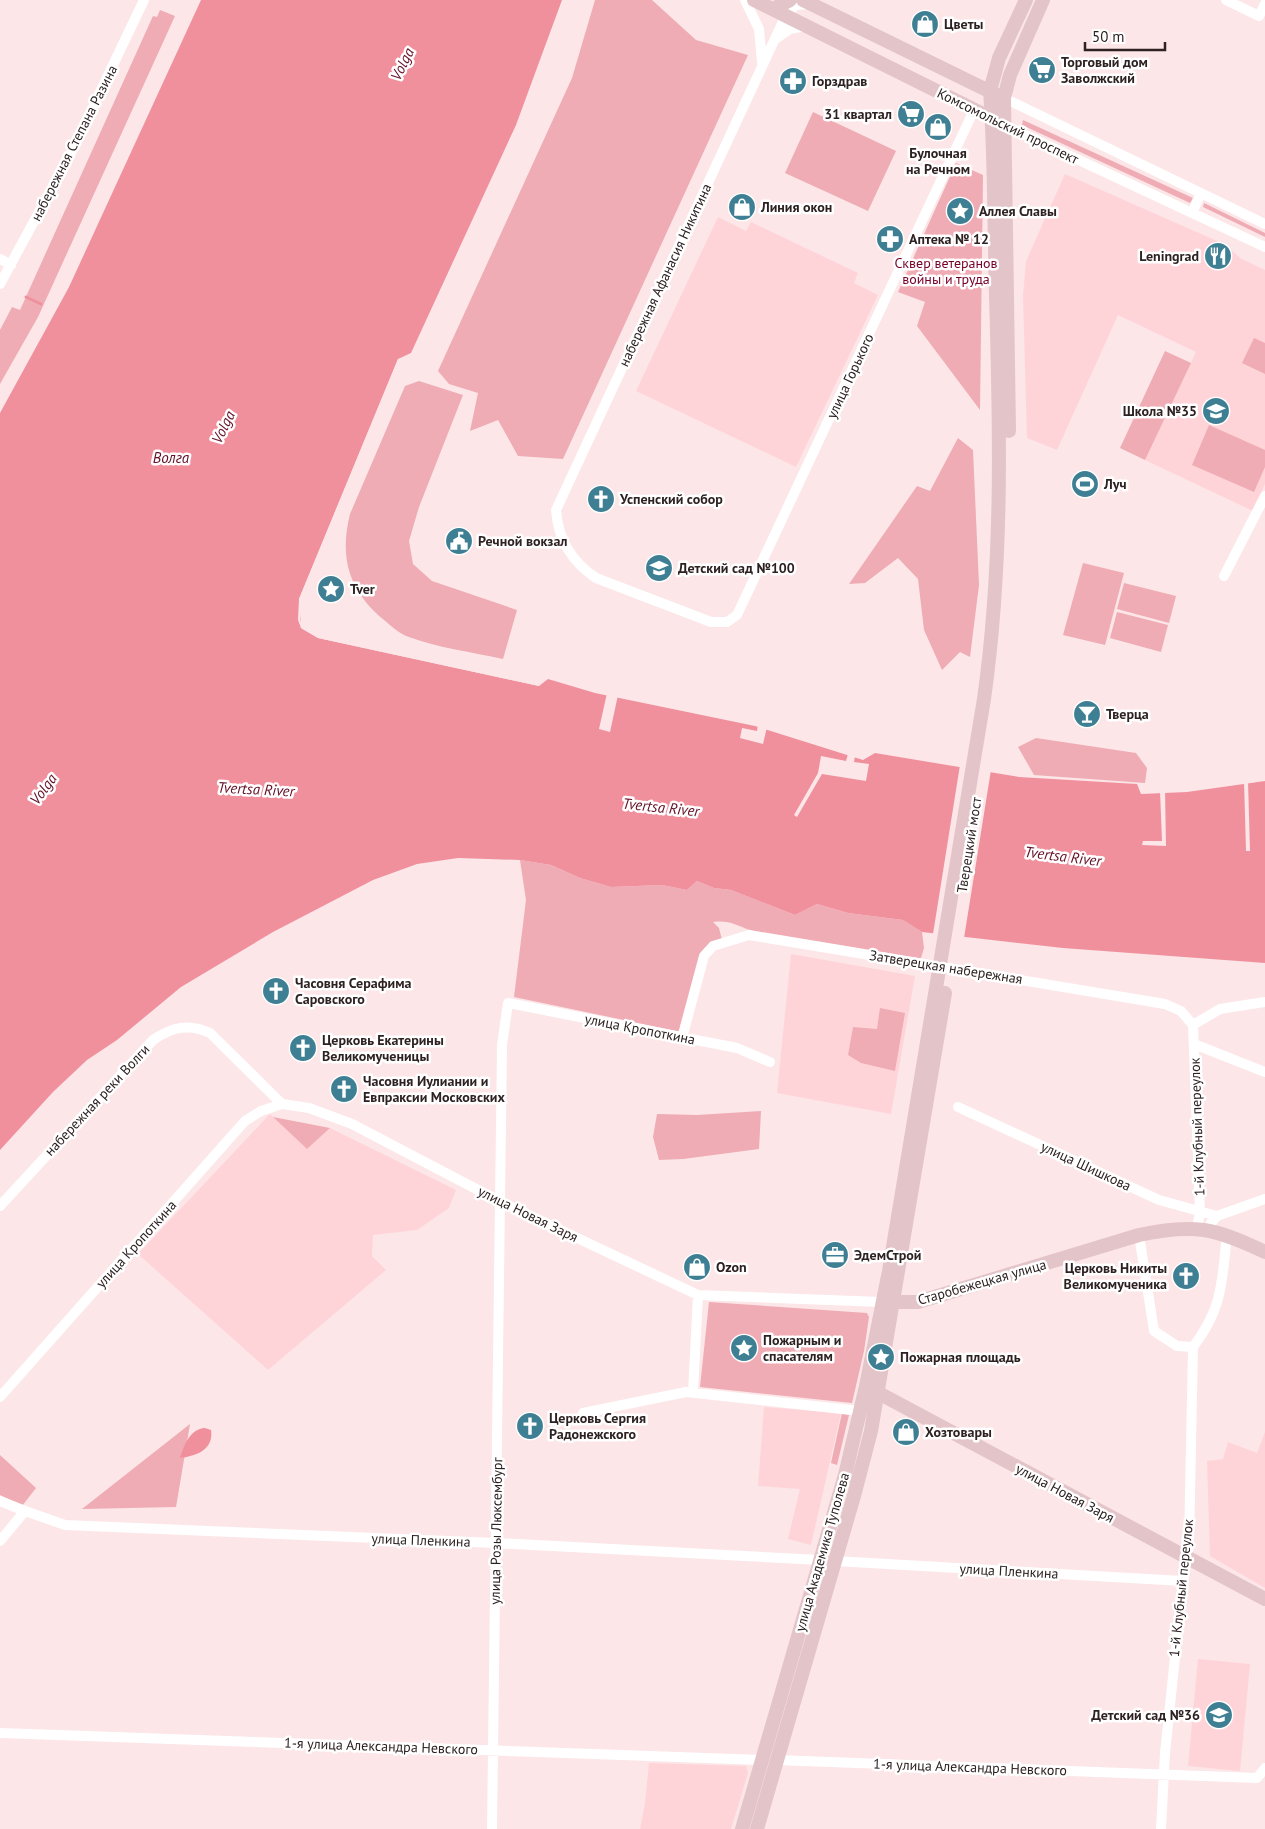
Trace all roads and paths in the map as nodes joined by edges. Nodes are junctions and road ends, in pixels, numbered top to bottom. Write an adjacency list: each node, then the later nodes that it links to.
1 (144, 0): 23 (street, набережная Степана Разина)
2 (745, 0): 13 (street)
3 (754, 0): 10 (main road, Комсомольский проспект)
4 (790, 0): 10 (main road)
5 (1026, 0): 14 (main road)
6 (1043, 0): 15 (main road)
7 (1226, 0): 9 (street)
8 (807, 2): 10 (street); 14 (main road, Комсомольский проспект)
9 (1265, 4)
10 (779, 12): 11 (main road, Комсомольский проспект); 12 (street, набережная Афанасия Никитина)
11 (806, 26): 12 (street); 16 (main road, Комсомольский проспект)
12 (774, 40): 13 (street, набережная Афанасия Никитина)
13 (761, 65): 27 (street, набережная Афанасия Никитина)
14 (990, 91): 15 (main road, Комсомольский проспект); 17 (main road)
15 (1004, 98): 17 (main road); 18 (street, Комсомольский проспект)
16 (974, 110): 17 (main road, Комсомольский проспект); 27 (street, улица Горького)
17 (998, 122): 19 (street, Комсомольский проспект); 48 (main road, Тверецкий мост)
18 (1201, 193): 19 (street); 20 (street, Комсомольский проспект)
19 (1192, 213): 21 (street, Комсомольский проспект)
20 (1265, 224)
21 (1265, 247)
22 (0, 259): 23 (street)
23 (11, 265): 24 (street, набережная Степана Разина)
24 (0, 284)
25 (1265, 496): 26 (street)
26 (1224, 576)
27 (712, 622)
28 (1265, 1002): 30 (street)
29 (508, 1003): 31 (street, улица Кропоткина); 38 (street, улица Розы Люксембург)
30 (1193, 1025): 31 (street, Затверецкая набережная); 32 (street, 1-й Клубный переулок)
31 (682, 1038): 33 (street, улица Кропоткина)
32 (1194, 1044): 34 (street); 41 (street, 1-й Клубный переулок)
33 (770, 1062)
34 (1265, 1072)
35 (282, 1104): 38 (street, улица Новая Заря); 39 (street, набережная реки Волги); 54 (street, улица Кропоткина)
36 (958, 1107): 41 (street, улица Шишкова)
37 (1265, 1199): 42 (street)
38 (501, 1202): 40 (street, улица Новая Заря); 44 (street, улица Розы Люксембург)
39 (0, 1206)
40 (519, 1210): 44 (street); 49 (street, улица Новая Заря)
41 (1200, 1213): 42 (street, улица Шишкова); 43 (street, 1-й Клубный переулок)
42 (1217, 1216): 43 (street)
43 (1202, 1228): 45 (main road); 46 (main road, Старобежецкая улица)
44 (500, 1233): 61 (street, улица Розы Люксембург)
45 (1227, 1234): 47 (main road); 51 (street)
46 (1139, 1235): 50 (main road, Старобежецкая улица); 51 (street)
47 (1265, 1252)
48 (894, 1272): 50 (main road, улица Академика Туполева)
49 (698, 1295): 50 (street, улица Новая Заря); 53 (street)
50 (888, 1302): 52 (main road, улица Академика Туполева)
51 (1193, 1347): 62 (street, 1-й Клубный переулок)
52 (872, 1389): 55 (main road, улица Академика Туполева); 57 (main road, улица Академика Туполева); 62 (main road, улица Новая Заря)
53 (693, 1392): 55 (street); 56 (street)
54 (0, 1397)
55 (860, 1411): 57 (main road); 63 (main road, улица Академика Туполева)
56 (583, 1414)
57 (872, 1426): 64 (main road, улица Академика Туполева)
58 (0, 1501): 59 (street, улица Пленкина)
59 (25, 1511): 60 (street); 61 (street, улица Пленкина)
60 (0, 1541)
61 (496, 1543): 63 (street, улица Пленкина); 68 (street, улица Розы Люксембург)
62 (1186, 1558): 65 (street, 1-й Клубный переулок); 66 (main road, улица Новая Заря)
63 (820, 1560): 69 (main road, улица Академика Туполева)
64 (835, 1561): 65 (street, улица Пленкина); 70 (main road, улица Академика Туполева)
65 (1182, 1581): 72 (street, 1-й Клубный переулок)
66 (1265, 1599)
67 (0, 1732): 68 (street, 1-я улица Александра Невского)
68 (493, 1750): 69 (street, 1-я улица Александра Невского); 74 (street, улица Розы Люксембург)
69 (762, 1760): 73 (main road); 75 (main road, улица Академика Туполева)
70 (776, 1760): 72 (street, 1-я улица Александра Невского); 73 (main road, улица Академика Туполева)
71 (1265, 1768): 72 (street, 1-я улица Александра Невского)
72 (1163, 1774): 77 (street, 1-й Клубный переулок)
73 (771, 1778): 76 (main road, улица Академика Туполева)
74 (492, 1829)
75 (742, 1829)
76 (757, 1829)
77 (1161, 1829)

